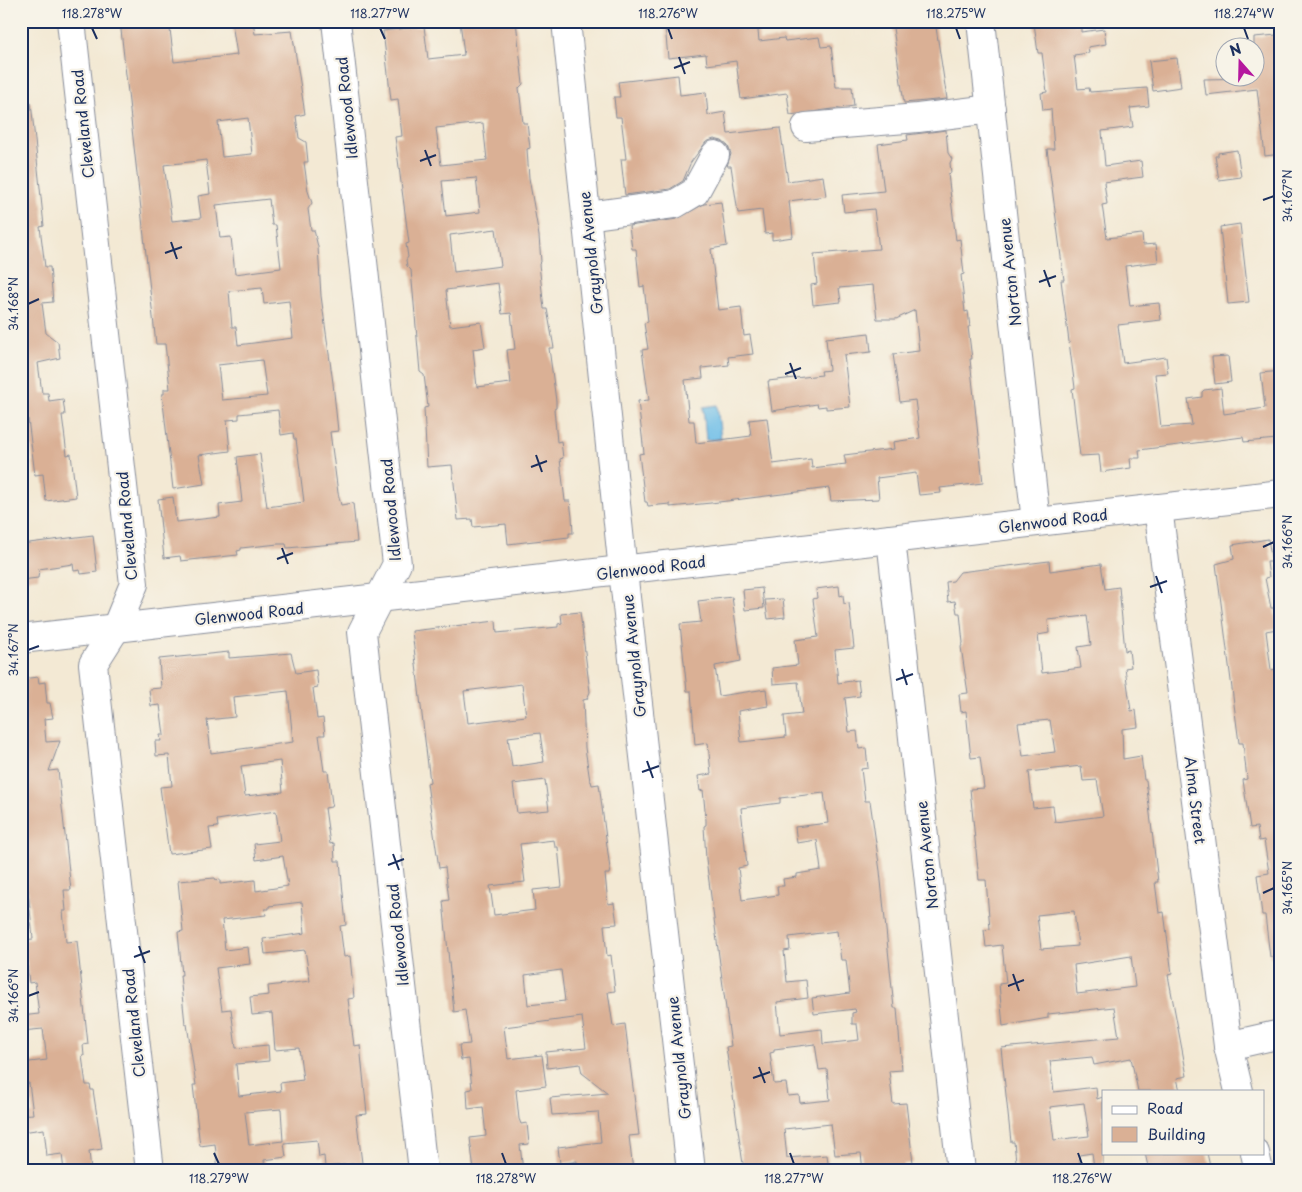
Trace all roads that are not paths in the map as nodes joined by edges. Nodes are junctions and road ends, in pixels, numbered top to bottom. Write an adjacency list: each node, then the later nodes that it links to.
1 (71, 21): 15 (street, Cleveland Road)
2 (336, 21): 14 (street, Idlewood Road)
3 (566, 21): 8 (street, Graynold Avenue)
4 (981, 21): 5 (street, Norton Avenue)
5 (991, 109): 6 (street); 11 (street, Norton Avenue)
6 (806, 127)
7 (715, 155): 8 (street)
8 (586, 216): 13 (street, Graynold Avenue)
9 (1281, 494): 10 (street, Glenwood Road)
10 (1158, 508): 11 (street, Glenwood Road); 18 (street, Alma Street)
11 (1036, 522): 12 (street, Glenwood Road)
12 (891, 539): 13 (street, Glenwood Road); 24 (street, Norton Avenue)
13 (623, 570): 14 (street, Glenwood Road); 23 (street, Graynold Avenue)
14 (380, 598): 15 (street, Glenwood Road); 22 (street, Idlewood Road)
15 (116, 628): 16 (street, Glenwood Road); 21 (street, Cleveland Road)
16 (21, 639)
17 (1281, 1034): 18 (street)
18 (1228, 1046): 19 (street, Alma Street)
19 (1239, 1090)
20 (1255, 1154): 25 (street)
21 (150, 1171)
22 (423, 1171)
23 (691, 1171)
24 (962, 1171)
25 (1259, 1171)

